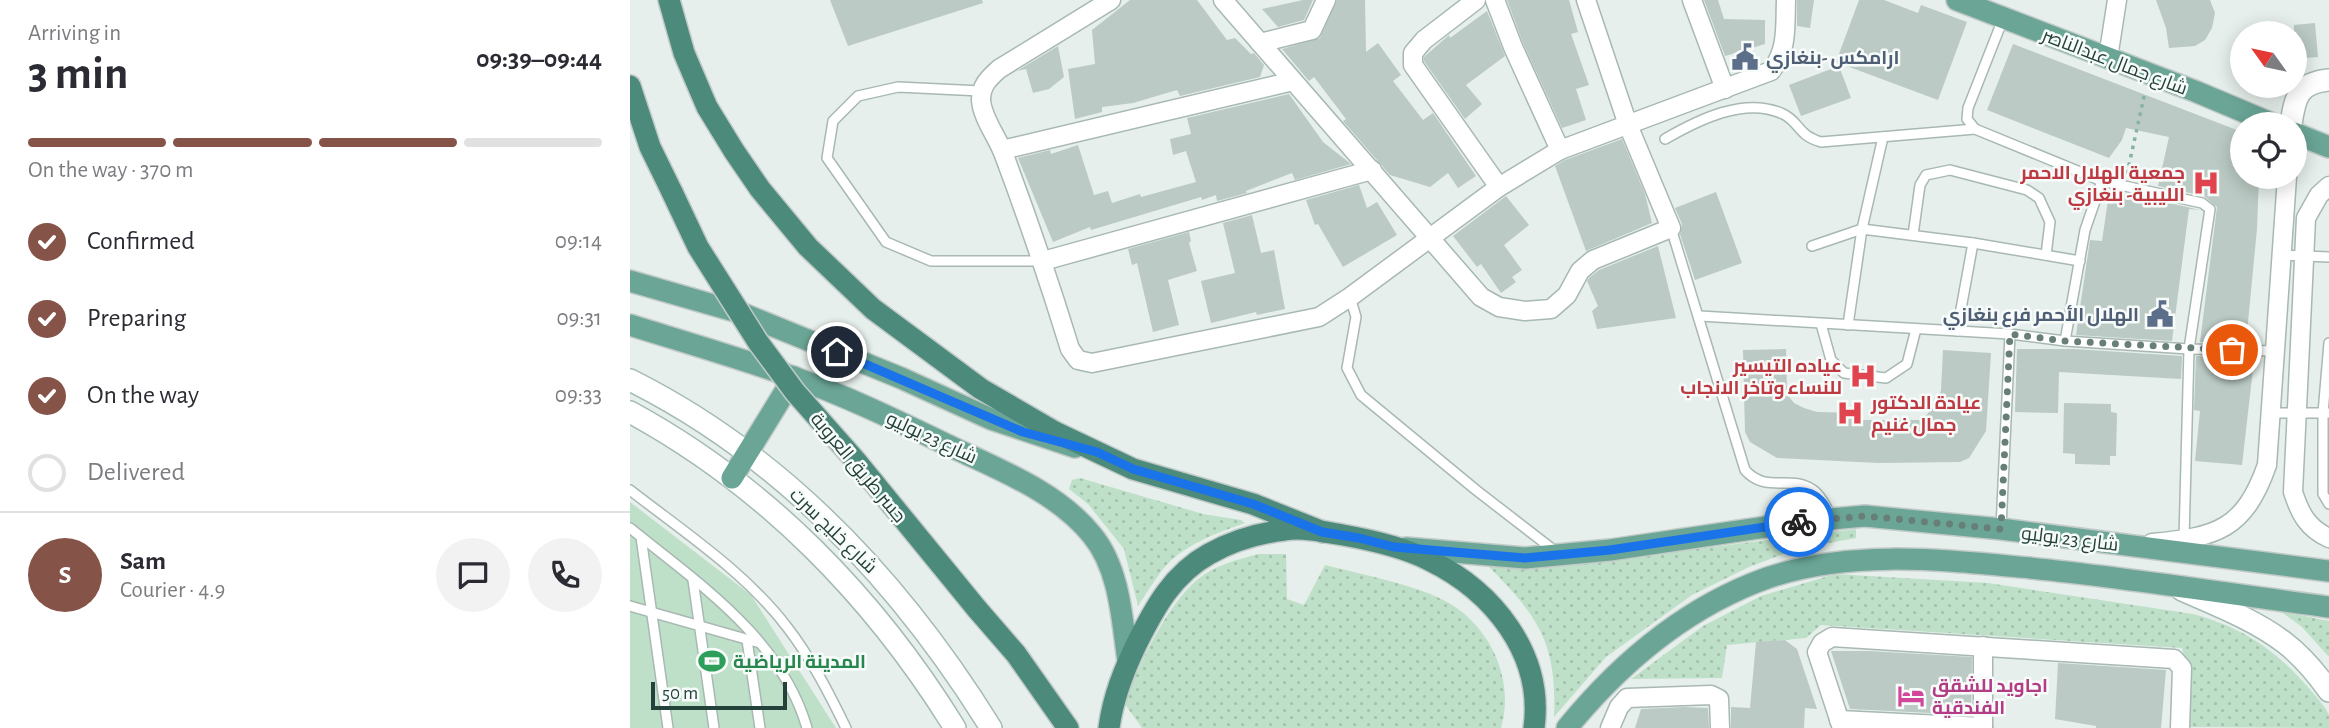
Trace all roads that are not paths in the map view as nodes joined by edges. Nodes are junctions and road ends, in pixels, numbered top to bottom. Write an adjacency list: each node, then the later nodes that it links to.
1 (669, 0): 69 (highway)
2 (1111, 0): 19 (street)
3 (1223, 0): 13 (street)
4 (1326, 0): 13 (street)
5 (1476, 0): 35 (street)
6 (1495, 0): 31 (street)
7 (1586, 0): 24 (street)
8 (1692, 0): 18 (street)
9 (1786, 0): 18 (street)
10 (1957, 0): 12 (main road, شارع جمال عبدالناصر)
11 (2118, 0): 14 (street)
12 (2004, 18): 14 (main road, شارع جمال عبدالناصر); 25 (lane)
13 (1260, 43): 16 (street)
14 (2108, 58): 21 (main road, شارع جمال عبدالناصر)
15 (2329, 80): 22 (main road)
16 (1293, 81): 30 (street); 32 (street)
17 (630, 86): 106 (highway, جسر طريق العروبة, bridge)
18 (1725, 89): 20 (street)
19 (981, 91): 30 (street); 47 (lane)
20 (1686, 103): 23 (lane); 24 (street)
21 (2238, 112)
22 (2293, 112)
23 (1696, 122): 26 (lane); 27 (lane)
24 (1628, 125): 31 (street); 37 (street)
25 (1975, 129): 26 (lane); 33 (lane)
26 (1883, 137): 38 (lane)
27 (1665, 139)
28 (2307, 139): 29 (main road)
29 (2329, 147)
30 (1002, 150): 47 (street)
31 (1560, 150): 35 (street)
32 (1372, 170): 40 (street); 47 (street)
33 (2102, 181): 48 (lane); 60 (lane)
34 (2329, 186): 43 (street)
35 (1499, 187): 40 (street)
36 (2286, 189): 45 (street)
37 (1671, 228): 40 (street); 51 (lane)
38 (1863, 229): 39 (lane); 42 (lane); 54 (lane)
39 (1913, 235): 41 (lane); 44 (lane)
40 (1430, 237): 50 (street)
41 (1973, 243): 44 (lane); 56 (lane)
42 (1812, 246)
43 (2305, 254): 45 (lane); 46 (lane); 67 (street)
44 (2046, 255): 48 (lane)
45 (2281, 255): 61 (street)
46 (2329, 257)
47 (1043, 261): 50 (street)
48 (2080, 261): 58 (lane)
49 (630, 281): 69 (main road)
50 (1350, 298): 84 (lane)
51 (1700, 316): 52 (lane); 75 (lane)
52 (1821, 324): 54 (lane); 55 (lane)
53 (630, 325): 63 (main road, شارع 23 يوليو)
54 (1848, 325): 55 (lane)
55 (1916, 329): 56 (lane)
56 (1957, 331): 57 (lane)
57 (2010, 334): 58 (lane); 77 (lane)
58 (2065, 341): 60 (lane)
59 (2329, 343): 62 (lane)
60 (2189, 349): 61 (lane); 81 (lane)
61 (2275, 351): 66 (street)
62 (2328, 361): 68 (lane)
63 (794, 377): 70 (main road); 95 (main road, شارع 23 يوليو)
64 (630, 380): 70 (main road, شارع خليج سرت)
65 (630, 412): 72 (main road, شارع خليج سرت)
66 (2271, 412): 67 (lane); 81 (street)
67 (2296, 413): 68 (lane); 80 (street)
68 (2326, 413): 71 (lane)
69 (1097, 452): 78 (highway)
70 (748, 453): 72 (main road); 105 (main road, شارع خليج سرت)
71 (2326, 459): 74 (lane)
72 (732, 478): 104 (main road, شارع خليج سرت)
73 (630, 490): 103 (lane)
74 (2329, 504)
75 (1832, 519): 77 (main road, شارع 23 يوليو); 84 (main road, شارع 23 يوليو)
76 (630, 528): 79 (lane)
77 (2001, 529): 82 (main road, شارع 23 يوليو)
78 (1322, 532): 83 (highway); 95 (highway)
79 (641, 537): 86 (lane); 90 (lane)
80 (2329, 538)
81 (2184, 540): 82 (street)
82 (2124, 545): 85 (main road, شارع 23 يوليو)
83 (1394, 547): 84 (main road, شارع 23 يوليو); 108 (highway)
84 (1560, 555)
85 (2329, 570)
86 (693, 580): 91 (lane); 93 (lane)
87 (2174, 586): 89 (main road, شارع 23 يوليو); 96 (main road); 109 (main road, شارع 23 يوليو)
88 (630, 606): 90 (lane)
89 (2329, 607)
90 (651, 611): 91 (lane); 99 (lane)
91 (699, 625): 92 (lane); 100 (lane)
92 (747, 640): 93 (lane); 101 (lane)
93 (761, 644): 102 (lane)
94 (1983, 646): 97 (street); 98 (street); 112 (street)
95 (1128, 661): 107 (highway)
96 (2329, 691)
97 (1840, 724): 98 (street)
98 (1983, 727)
99 (668, 728)
100 (714, 728)
101 (760, 728)
102 (807, 728)
103 (846, 728)
104 (955, 728)
105 (991, 728)
106 (1068, 728)
107 (1109, 728)
108 (1534, 728)
109 (1567, 728)
110 (1610, 728): 111 (street)
111 (1720, 728)
112 (2180, 728)

